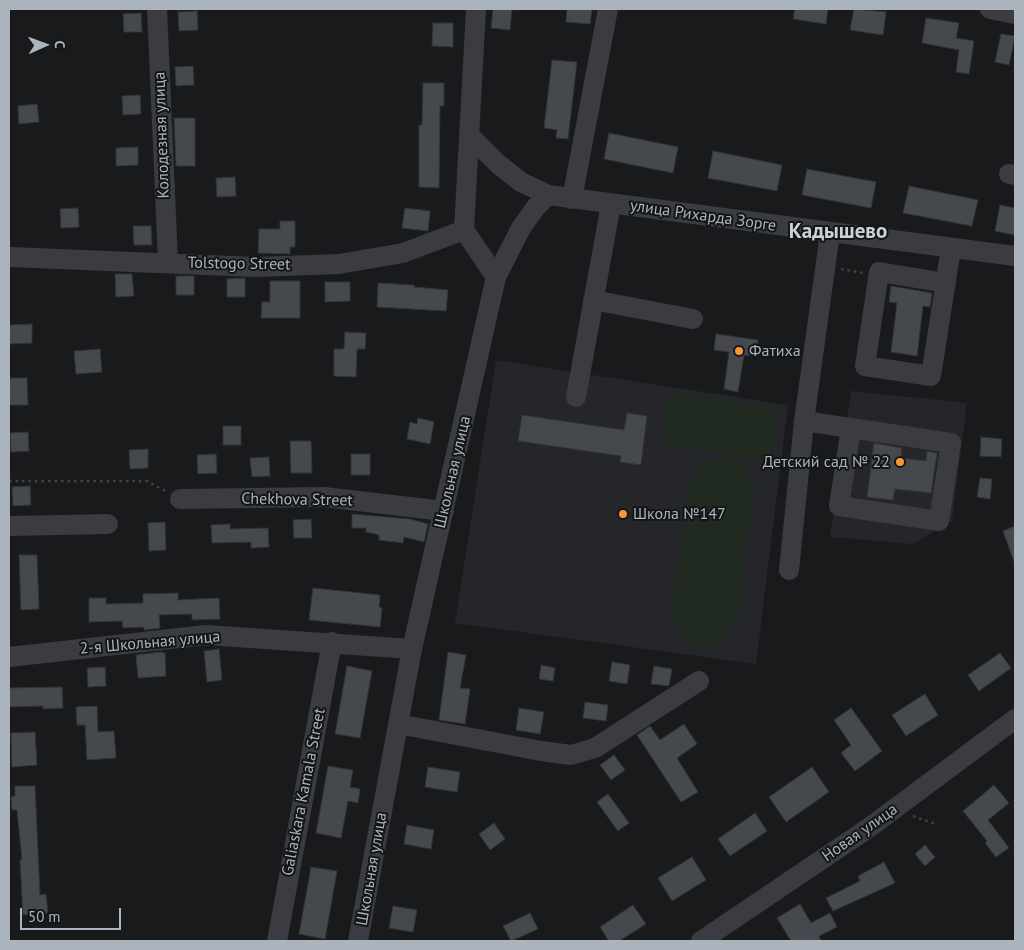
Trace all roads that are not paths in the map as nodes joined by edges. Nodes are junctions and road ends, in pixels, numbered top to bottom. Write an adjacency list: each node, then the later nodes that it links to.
1 (157, 9): 15 (street, Колодезная улица)
2 (476, 9): 6 (street)
3 (608, 9): 8 (street)
4 (990, 9): 5 (street)
5 (1015, 14)
6 (470, 136): 7 (street, улица Рихарда Зорге); 10 (street)
7 (548, 196): 8 (street, улица Рихарда Зорге); 16 (street, Школьная улица)
8 (572, 198): 9 (street, улица Рихарда Зорге)
9 (611, 204): 11 (street, улица Рихарда Зорге); 18 (street)
10 (464, 230): 15 (street, Tolstogo Street); 16 (street)
11 (830, 233): 12 (street, улица Рихарда Зорге); 21 (street)
12 (951, 248): 13 (street, улица Рихарда Зорге); 17 (street)
13 (1015, 256)
14 (9, 258): 15 (street, Tolstogo Street)
15 (168, 262)
16 (496, 277): 24 (street, Школьная улица)
17 (946, 283): 17 (street)
18 (593, 300): 19 (street); 20 (street)
19 (694, 319)
20 (576, 397)
21 (804, 421): 22 (street); 27 (street)
22 (851, 428): 22 (street)
23 (180, 499): 24 (street, Chekhova Street)
24 (444, 511): 29 (street, Школьная улица)
25 (108, 524): 26 (street)
26 (9, 526)
27 (789, 570)
28 (332, 642): 29 (street, 2-я Школьная улица); 30 (street, 2-я Школьная улица); 34 (street, Galiaskara Kamala Street)
29 (412, 649): 33 (street, Школьная улица)
30 (9, 657)
31 (699, 681): 33 (street)
32 (1015, 719): 36 (street, Новая улица)
33 (398, 724): 35 (street, Школьная улица)
34 (277, 941)
35 (358, 941)
36 (702, 941)

